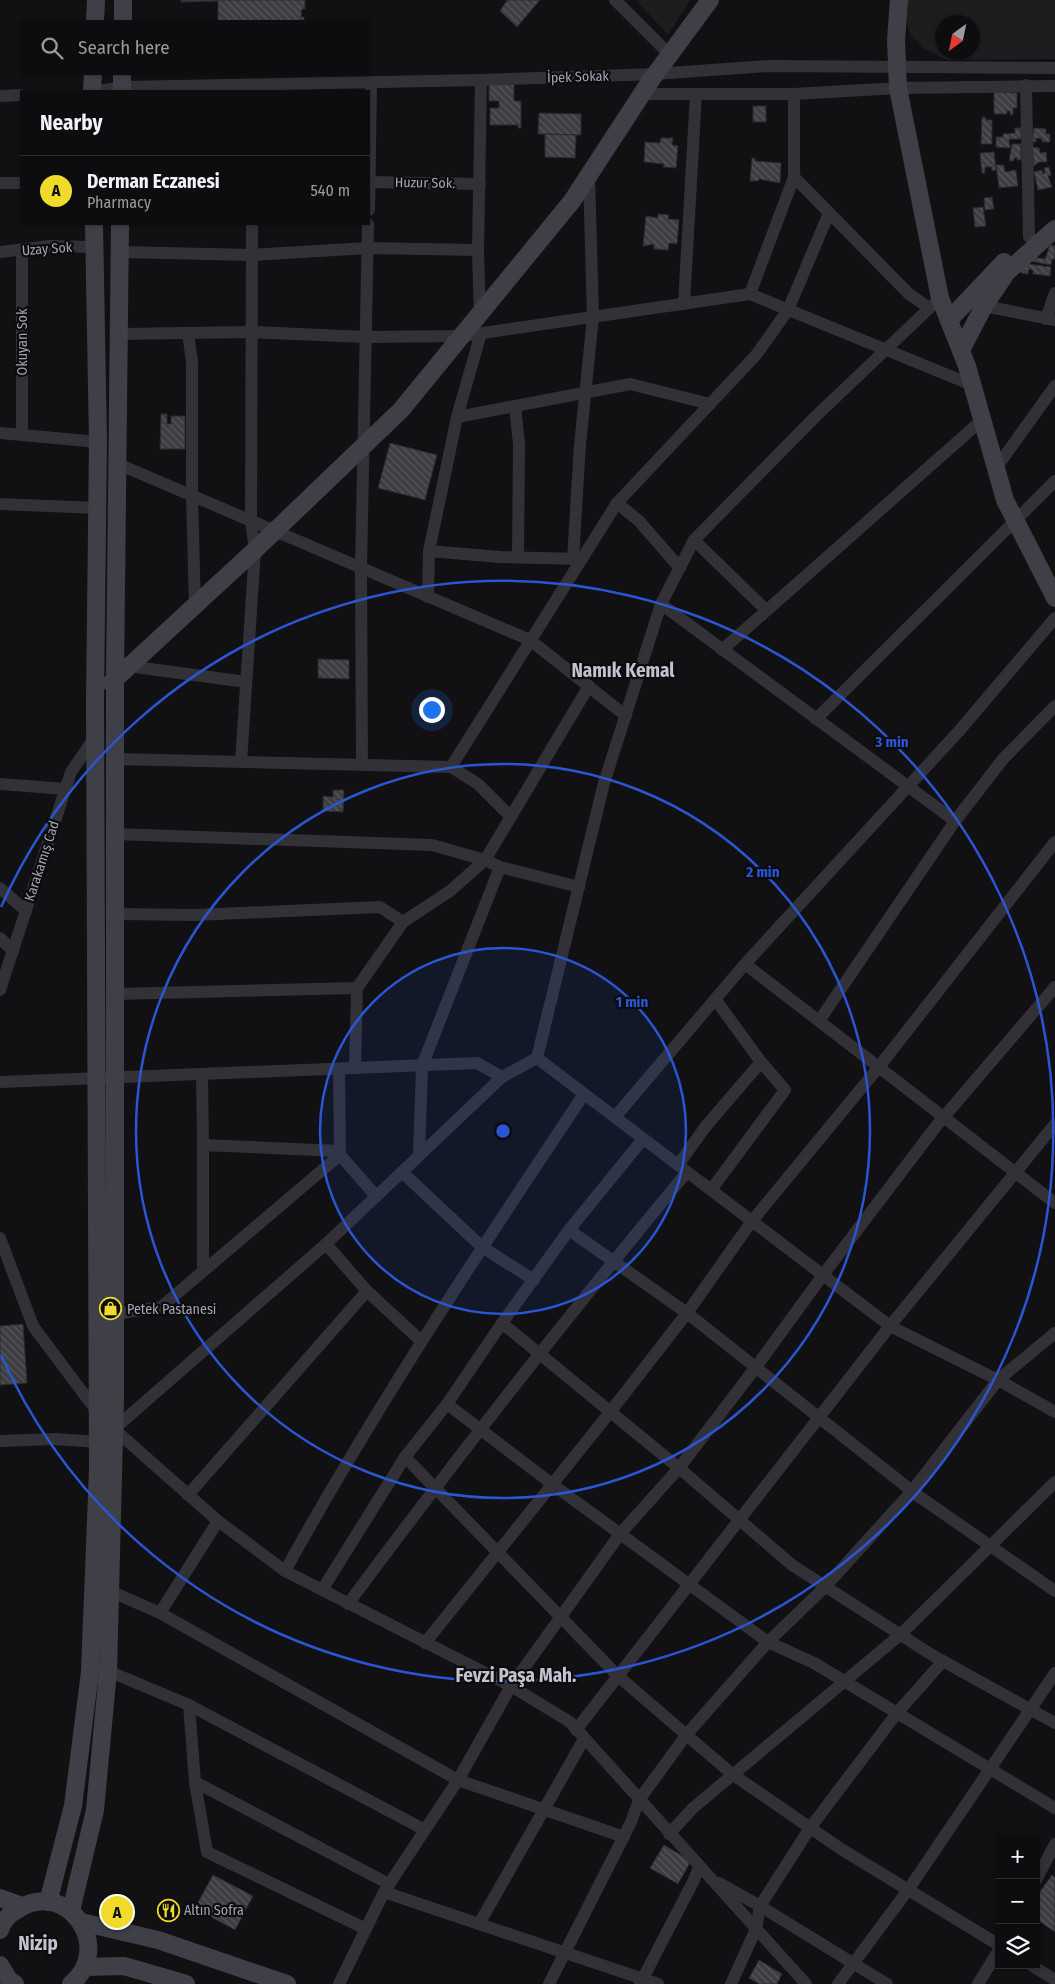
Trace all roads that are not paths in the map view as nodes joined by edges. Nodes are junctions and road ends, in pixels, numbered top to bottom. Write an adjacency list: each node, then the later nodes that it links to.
1 (96, 0): 6 (main road)
2 (123, 0): 7 (main road)
3 (615, 0): 8 (street)
4 (710, 0): 8 (main road)
5 (899, 0): 9 (main road)
6 (95, 20)
7 (122, 20)
8 (670, 54): 11 (main road)
9 (899, 66): 10 (street, İpek Sokak); 11 (street, İpek Sokak); 19 (main road)
10 (1055, 68)
11 (655, 74): 13 (street, İpek Sokak); 22 (main road)
12 (93, 75): 20 (main road)
13 (481, 80): 15 (street, İpek Sokak); 33 (street)
14 (122, 84): 18 (street, İpek Sokak); 21 (street, İpek Sokak)
15 (371, 84): 18 (street, İpek Sokak); 27 (street)
16 (1026, 85): 17 (street); 19 (street); 41 (street)
17 (1055, 86)
18 (252, 87)
19 (898, 88): 24 (street); 51 (main road)
20 (92, 90)
21 (103, 90)
22 (642, 94): 23 (street); 28 (main road)
23 (696, 94): 24 (street); 52 (street)
24 (794, 94): 29 (street)
25 (20, 95): 26 (street)
26 (0, 96)
27 (370, 133)
28 (589, 175): 55 (main road); 56 (street)
29 (794, 177): 34 (street); 49 (street)
30 (370, 182): 33 (street, Huzur Sok.)
31 (0, 183): 32 (street)
32 (20, 183)
33 (480, 184): 45 (street)
34 (829, 212): 51 (street); 54 (street)
35 (1055, 216): 41 (main road)
36 (94, 225): 42 (main road)
37 (120, 225): 47 (main road)
38 (252, 225): 48 (street)
39 (368, 225): 43 (street)
40 (1055, 229): 53 (main road)
41 (1029, 237): 58 (main road)
42 (95, 247): 44 (street, Uzay Sok); 76 (main road)
43 (368, 248): 45 (street); 48 (street); 64 (street)
44 (22, 250): 46 (street, Uzay Sok); 75 (street, Okuyan Sok)
45 (478, 250): 55 (street)
46 (0, 252)
47 (120, 252): 48 (street); 62 (main road)
48 (252, 255): 59 (street)
49 (750, 294): 52 (street); 54 (street)
50 (1055, 294): 57 (street)
51 (934, 303): 58 (main road); 65 (street)
52 (684, 304): 56 (street)
53 (984, 306): 57 (street); 66 (main road)
54 (788, 310): 65 (street); 70 (street)
55 (480, 315): 63 (main road)
56 (593, 317): 61 (street); 69 (street)
57 (1051, 319)
58 (949, 320): 66 (main road)
59 (251, 332): 60 (street); 64 (street); 86 (street)
60 (188, 333): 62 (street); 81 (street)
61 (481, 333): 63 (street); 72 (street)
62 (119, 334): 78 (main road)
63 (462, 336): 64 (street); 77 (main road)
64 (366, 337): 77 (street)
65 (885, 350): 67 (street); 88 (street)
66 (960, 350): 67 (main road)
67 (972, 385): 73 (main road)
68 (1055, 386): 79 (street)
69 (586, 393): 70 (street); 71 (street); 92 (street)
70 (710, 404): 82 (street)
71 (515, 406): 72 (street); 91 (street)
72 (457, 417): 90 (street)
73 (982, 420): 79 (main road); 99 (street)
74 (0, 433): 75 (street)
75 (22, 434): 76 (street)
76 (98, 442): 84 (main road)
77 (364, 446): 87 (main road); 93 (street)
78 (118, 464): 81 (street); 104 (main road)
79 (996, 468): 85 (main road)
80 (1055, 481): 85 (street)
81 (192, 496): 86 (street); 98 (street)
82 (618, 503): 92 (street); 94 (street)
83 (0, 504): 84 (street)
84 (97, 508): 107 (main road)
85 (1016, 521): 95 (main road); 110 (street)
86 (251, 522): 87 (street); 89 (street)
87 (274, 532): 89 (main road); 93 (street)
88 (694, 540): 94 (street); 99 (street)
89 (255, 550): 98 (main road); 105 (street)
90 (430, 551): 91 (street); 96 (street)
91 (518, 557): 92 (street)
92 (578, 559): 101 (street)
93 (361, 568): 96 (street); 114 (street)
94 (680, 568): 97 (street)
95 (1054, 592)
96 (428, 597): 101 (street)
97 (661, 604): 102 (street); 109 (street)
98 (195, 606): 103 (main road)
99 (766, 610): 102 (street)
100 (1055, 618): 117 (street)
101 (530, 640): 106 (street); 115 (street)
102 (722, 650): 110 (street)
103 (128, 666): 104 (main road); 105 (street)
104 (115, 678): 107 (main road); 112 (main road)
105 (246, 682): 113 (street)
106 (589, 686): 109 (street); 119 (street)
107 (95, 701): 111 (main road)
108 (1055, 706): 120 (street)
109 (626, 716): 125 (street)
110 (816, 719): 117 (street)
111 (95, 737): 118 (street, Karakamış Cad); 147 (main road)
112 (115, 759): 113 (street); 121 (main road)
113 (241, 762): 114 (street)
114 (362, 765): 115 (street)
115 (452, 767): 119 (street)
116 (0, 784): 118 (street)
117 (907, 786): 120 (street); 132 (street)
118 (66, 789): 127 (street, Karakamış Cad)
119 (511, 817): 123 (street)
120 (955, 821): 138 (street)
121 (115, 834): 123 (street); 128 (main road)
122 (1055, 842): 143 (street)
123 (485, 860): 124 (street); 129 (street)
124 (500, 867): 125 (street); 141 (street)
125 (578, 887): 139 (street)
126 (0, 888): 127 (street)
127 (26, 911): 131 (street, Karakamış Cad)
128 (115, 914): 129 (street); 136 (main road)
129 (402, 922): 134 (street)
130 (0, 938): 131 (street)
131 (13, 951): 135 (street, Karakamış Cad)
132 (745, 964): 137 (street); 138 (street)
133 (1055, 987): 152 (street)
134 (357, 988): 136 (street); 142 (street)
135 (0, 990)
136 (115, 994): 148 (main road)
137 (715, 999): 140 (street); 151 (street)
138 (819, 1022): 143 (street)
139 (537, 1058): 146 (street); 150 (street)
140 (761, 1062): 158 (street); 161 (street)
141 (422, 1066): 142 (street); 146 (street); 157 (street)
142 (355, 1068): 144 (street)
143 (878, 1068): 152 (street); 164 (street)
144 (339, 1069): 145 (street); 156 (street)
145 (202, 1076): 148 (street); 155 (street)
146 (502, 1077): 157 (street)
147 (96, 1079): 148 (street); 149 (street); 186 (main road)
148 (115, 1079): 175 (main road)
149 (0, 1082)
150 (584, 1094): 151 (street); 168 (street)
151 (615, 1117): 154 (street)
152 (943, 1118): 160 (street); 171 (street)
153 (1055, 1124): 160 (street)
154 (644, 1139): 158 (street); 165 (street)
155 (203, 1145): 156 (street); 170 (street)
156 (340, 1153): 162 (street); 170 (street)
157 (420, 1155): 159 (street)
158 (682, 1168): 161 (street); 169 (street)
159 (402, 1172): 162 (street); 168 (street)
160 (1015, 1172): 163 (street); 177 (street)
161 (711, 1190): 164 (street)
162 (376, 1196): 167 (street)
163 (1055, 1203)
164 (752, 1221): 171 (street); 174 (street)
165 (569, 1230): 169 (street); 172 (street)
166 (0, 1238): 186 (street)
167 (326, 1244): 173 (street); 188 (street)
168 (482, 1247): 172 (street); 179 (street)
169 (614, 1260): 174 (street); 180 (street)
170 (204, 1271): 175 (street)
171 (823, 1275): 177 (street); 181 (street)
172 (534, 1280): 176 (street)
173 (367, 1290): 179 (street); 198 (street)
174 (687, 1313): 181 (street); 184 (street)
175 (115, 1314): 188 (main road)
176 (502, 1323): 180 (street); 183 (street)
177 (890, 1326): 182 (street); 187 (street)
178 (1055, 1333): 182 (street)
179 (420, 1341): 204 (street)
180 (542, 1354): 184 (street); 189 (street)
181 (756, 1368): 187 (street); 193 (street)
182 (998, 1380): 185 (street); 197 (street)
183 (447, 1404): 189 (street); 192 (street)
184 (611, 1412): 193 (street); 195 (street)
185 (1055, 1412)
186 (98, 1413): 188 (street); 191 (main road)
187 (819, 1417): 197 (street); 199 (street)
188 (114, 1429): 198 (street); 208 (main road)
189 (482, 1430): 195 (street); 196 (street)
190 (0, 1441): 191 (street)
191 (98, 1442): 246 (main road)
192 (405, 1457): 196 (street); 207 (street)
193 (679, 1468): 199 (street); 201 (street)
194 (1055, 1482): 202 (street)
195 (552, 1484): 201 (street); 203 (street)
196 (434, 1487): 203 (street); 210 (street)
197 (912, 1491): 202 (street); 206 (street)
198 (188, 1496): 200 (street)
199 (741, 1520): 205 (street); 206 (street)
200 (218, 1521): 204 (street); 211 (street)
201 (620, 1534): 205 (street); 212 (street)
202 (992, 1547): 209 (street); 213 (street)
203 (497, 1552): 212 (street); 215 (street)
204 (284, 1571): 207 (street)
205 (688, 1585): 214 (street); 219 (street)
206 (825, 1587): 213 (street); 214 (street)
207 (322, 1590): 210 (street)
208 (110, 1591): 211 (street); 217 (main road)
209 (1055, 1591)
210 (348, 1604): 215 (street)
211 (160, 1613): 230 (street)
212 (560, 1618): 219 (street); 221 (street)
213 (900, 1635): 216 (street); 220 (street)
214 (768, 1642): 220 (street); 227 (street)
215 (425, 1644): 221 (street)
216 (942, 1661): 223 (street); 224 (street)
217 (108, 1671): 222 (street); 249 (main road)
218 (1055, 1673): 223 (street)
219 (618, 1676): 226 (street); 227 (street)
220 (845, 1682): 224 (street); 229 (street)
221 (512, 1686): 226 (street); 230 (street)
222 (189, 1705): 231 (street); 236 (street)
223 (1031, 1710): 225 (street); 228 (street)
224 (896, 1714): 228 (street); 235 (street)
225 (1055, 1723)
226 (580, 1734): 232 (street); 234 (street)
227 (686, 1734): 229 (street); 232 (street)
228 (991, 1770): 233 (street); 244 (street)
229 (732, 1774): 235 (street); 237 (street)
230 (458, 1780): 234 (street); 236 (street)
231 (195, 1782): 243 (street); 251 (street)
232 (639, 1800): 237 (street); 238 (street)
233 (1055, 1808)
234 (543, 1809): 238 (street); 250 (street)
235 (810, 1828): 244 (street); 248 (street)
236 (425, 1830): 243 (street)
237 (669, 1834): 240 (street)
238 (624, 1837): 255 (street)
239 (1055, 1844): 242 (street)
240 (699, 1867): 241 (street); 262 (street)
241 (710, 1879): 248 (street); 252 (street)
242 (1037, 1879)
243 (387, 1888): 250 (street); 251 (street)
244 (908, 1890): 254 (street); 257 (street)
245 (0, 1898): 247 (main road)
246 (48, 1902): 247 (main road); 249 (main road)
247 (22, 1906): 253 (main road)
248 (760, 1906): 252 (street); 257 (street)
249 (76, 1917): 259 (main road); 266 (main road)
250 (479, 1924): 255 (street)
251 (366, 1929): 267 (street)
252 (756, 1929): 270 (street); 271 (street)
253 (0, 1930)
254 (995, 1943)
255 (566, 1954): 262 (street); 268 (street)
256 (995, 1956): 274 (street)
257 (853, 1963): 272 (street); 273 (street)
258 (0, 1967): 263 (main road)
259 (85, 1967): 264 (main road); 265 (main road)
260 (1037, 1969): 261 (street)
261 (1055, 1980)
262 (641, 1981): 269 (street)
263 (15, 1984)
264 (71, 1984)
265 (186, 1984)
266 (287, 1984)
267 (339, 1984)
268 (550, 1984)
269 (658, 1984)
270 (731, 1984)
271 (806, 1984)
272 (838, 1984)
273 (887, 1984)
274 (978, 1984)

